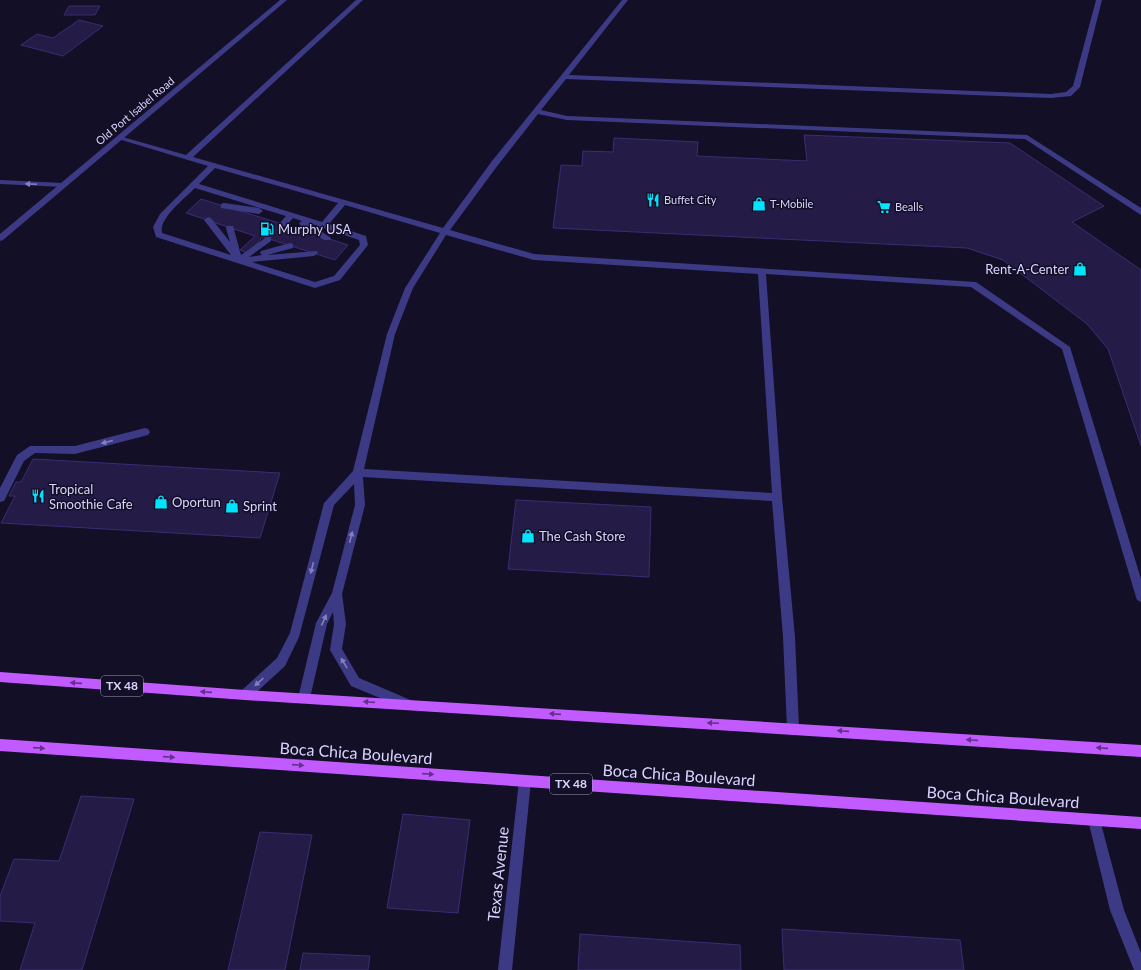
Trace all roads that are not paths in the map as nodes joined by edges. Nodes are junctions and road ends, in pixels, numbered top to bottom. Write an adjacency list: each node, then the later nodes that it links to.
1 (284, 0): 7 (street, Old Port Isabel Road)
2 (360, 0): 8 (street)
3 (625, 0): 5 (street)
4 (1099, 0): 5 (street)
5 (563, 76): 6 (street)
6 (536, 111): 15 (street); 23 (street)
7 (119, 138): 8 (street); 11 (street, Old Port Isabel Road)
8 (187, 158): 9 (street)
9 (213, 166): 12 (street); 13 (street)
10 (0, 182): 11 (street, one-way to 10)
11 (63, 185): 24 (street, Old Port Isabel Road)
12 (194, 185): 17 (street); 29 (street)
13 (343, 203): 20 (street); 23 (street)
14 (224, 206): 17 (street)
15 (1141, 212)
16 (246, 213): 17 (street)
17 (291, 215): 19 (street); 20 (street); 22 (street); 25 (street)
18 (208, 220): 29 (street)
19 (282, 224)
20 (324, 225): 29 (street)
21 (230, 228): 29 (street)
22 (305, 231)
23 (444, 232): 30 (street); 32 (street)
24 (0, 238)
25 (327, 238)
26 (268, 239): 29 (street)
27 (290, 246): 29 (street)
28 (314, 254): 29 (street)
29 (239, 260)
30 (762, 271): 33 (street); 36 (street)
31 (145, 432): 34 (street, one-way to 34)
32 (358, 473): 33 (street); 35 (street, one-way to 32); 38 (street, one-way to 38)
33 (777, 497): 41 (street)
34 (0, 498)
35 (337, 594): 39 (street, one-way to 35); 40 (street, one-way to 35)
36 (1141, 597)
37 (0, 677): 38 (main road, TX 48, one-way to 37)
38 (245, 695): 39 (main road, TX 48)
39 (304, 698): 40 (main road, TX 48, one-way to 39)
40 (409, 705): 41 (main road, TX 48, one-way to 40)
41 (793, 728): 43 (main road, TX 48, one-way to 41)
42 (0, 745): 44 (main road, Boca Chica Boulevard / TX 48, one-way to 44)
43 (1141, 751)
44 (525, 781): 45 (main road, Boca Chica Boulevard / TX 48); 47 (street, Texas Avenue)
45 (1094, 820): 46 (main road, Boca Chica Boulevard / TX 48); 48 (street)
46 (1141, 823)
47 (505, 970)
48 (1141, 970)

